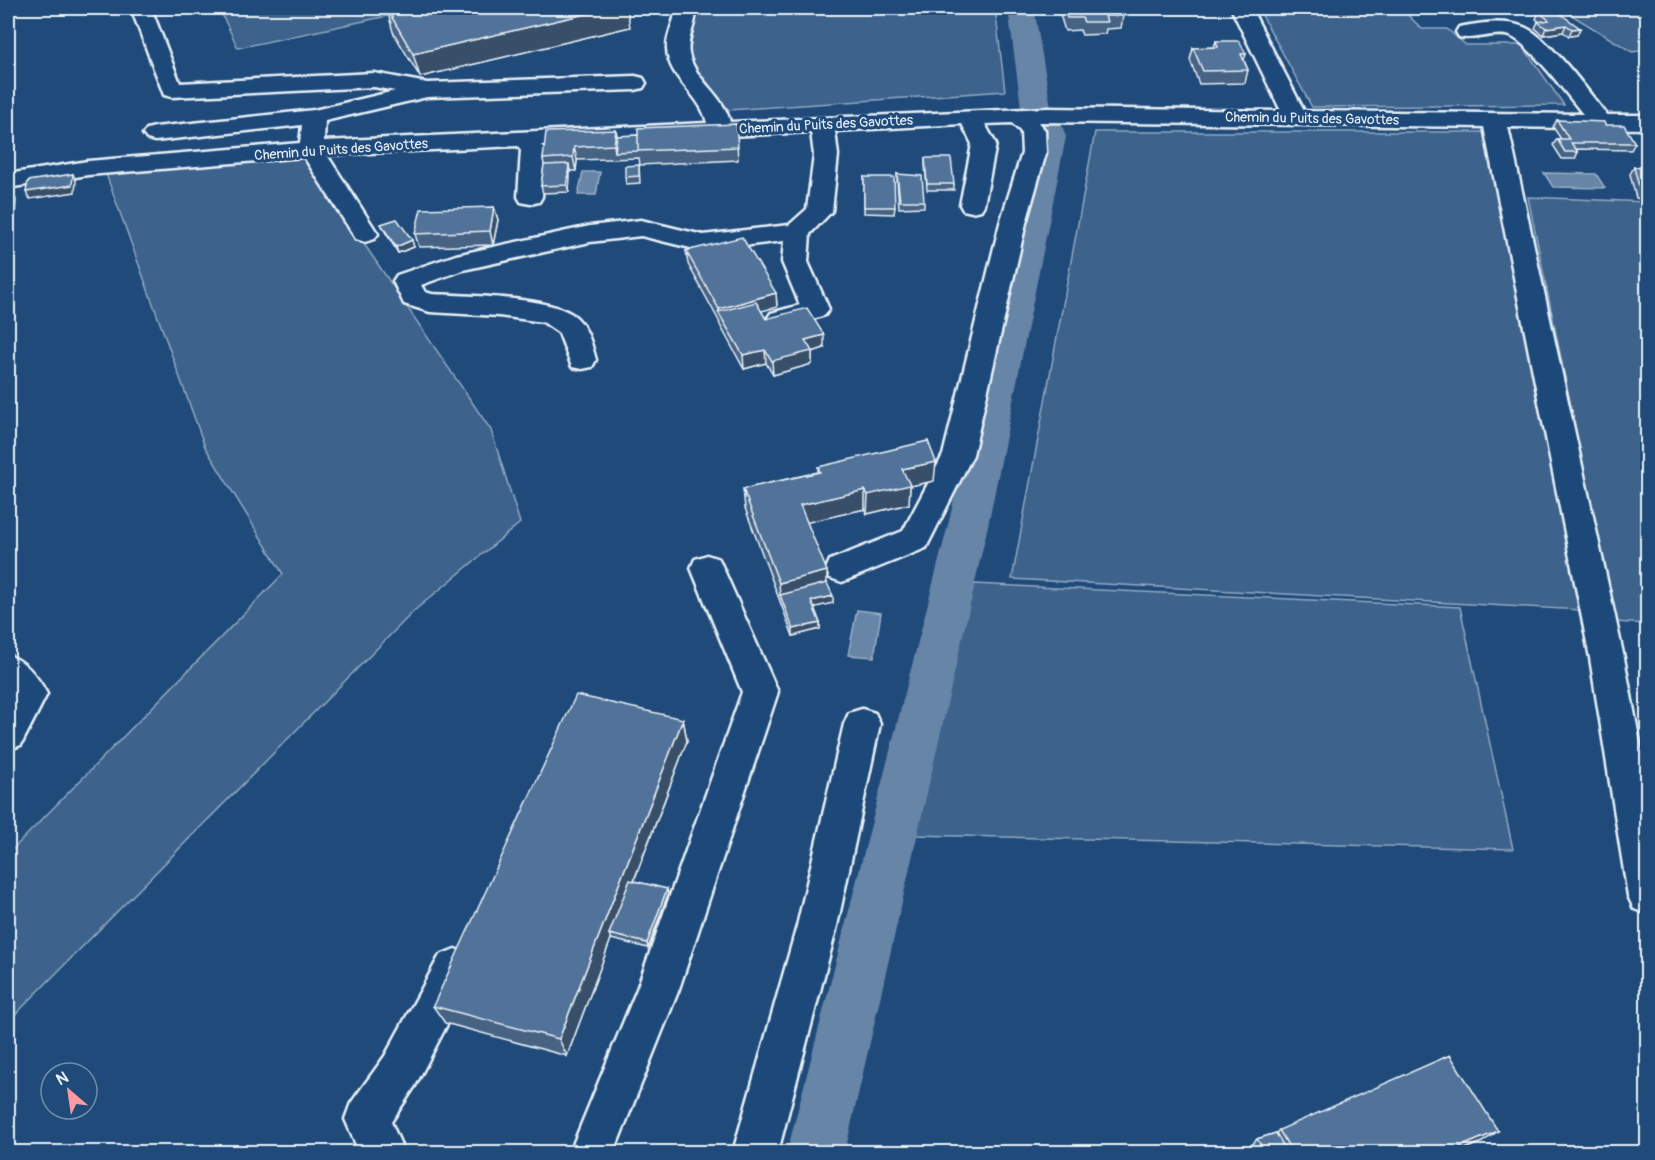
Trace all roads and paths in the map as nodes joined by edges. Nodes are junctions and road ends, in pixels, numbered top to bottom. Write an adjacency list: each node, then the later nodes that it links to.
1 (141, 8): 6 (street)
2 (686, 8): 15 (street)
3 (1241, 8): 10 (street)
4 (1467, 32): 12 (street)
5 (635, 83): 6 (street)
6 (428, 90): 8 (street)
7 (1018, 116): 9 (street, Chemin du Puits des Gavottes); 10 (street, Chemin du Puits des Gavottes); 27 (street)
8 (314, 117): 16 (street); 18 (street)
9 (970, 117): 14 (street, Chemin du Puits des Gavottes); 21 (street)
10 (1296, 118): 11 (street, Chemin du Puits des Gavottes)
11 (1495, 120): 12 (street, Chemin du Puits des Gavottes); 31 (street)
12 (1600, 121): 13 (street, Chemin du Puits des Gavottes)
13 (1647, 122)
14 (822, 124): 15 (street, Chemin du Puits des Gavottes); 22 (street)
15 (720, 129): 17 (street, Chemin du Puits des Gavottes)
16 (155, 134)
17 (525, 138): 18 (street, Chemin du Puits des Gavottes); 20 (street)
18 (311, 149): 19 (street, Chemin du Puits des Gavottes); 23 (street)
19 (8, 181)
20 (530, 197)
21 (972, 205)
22 (797, 232): 24 (street); 25 (street)
23 (365, 234)
24 (781, 320)
25 (582, 360)
26 (707, 568): 34 (street)
27 (842, 570)
28 (8, 669): 30 (street)
29 (862, 724): 35 (street)
30 (8, 734)
31 (1647, 896)
32 (461, 957): 33 (street)
33 (382, 1152)
34 (592, 1152)
35 (755, 1152)

